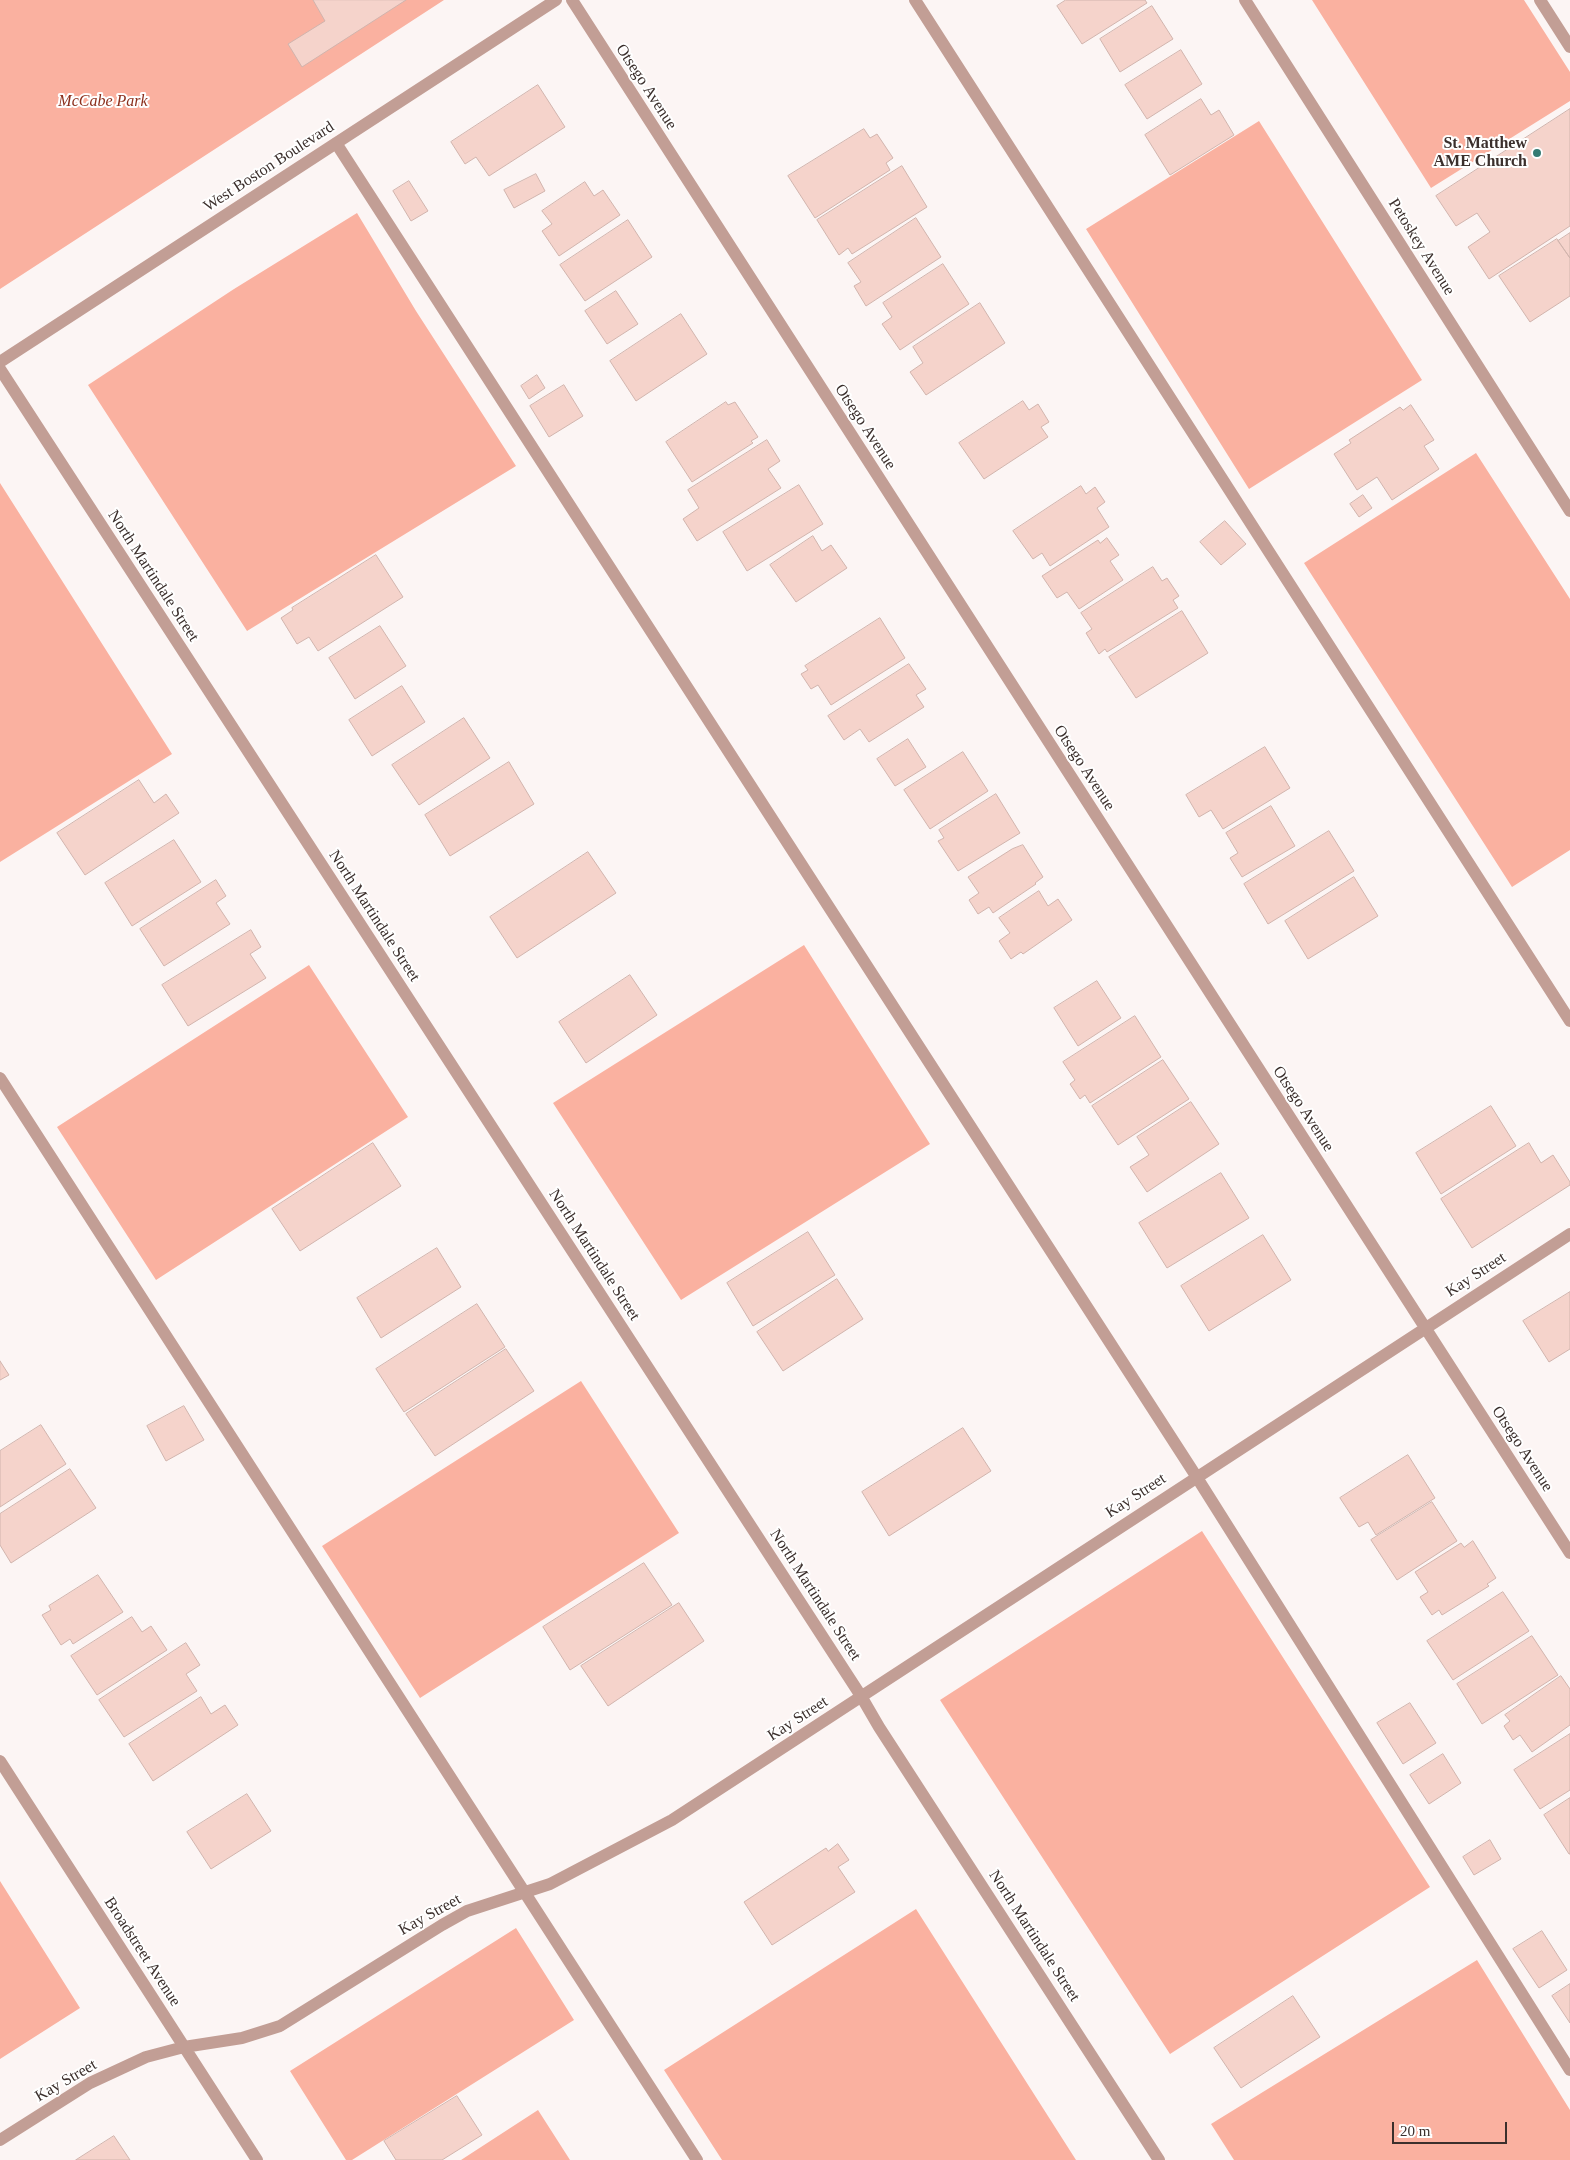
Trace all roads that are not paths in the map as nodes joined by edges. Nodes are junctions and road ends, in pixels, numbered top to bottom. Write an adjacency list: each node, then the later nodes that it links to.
1 (556, 0): 7 (street, West Boston Boulevard)
2 (572, 0): 14 (street, Otsego Avenue)
3 (915, 0): 11 (street)
4 (1245, 0): 10 (street, Petoskey Avenue)
5 (1540, 0): 6 (street)
6 (1570, 47)
7 (336, 143): 8 (street, West Boston Boulevard); 15 (street)
8 (0, 362)
9 (0, 369): 17 (street, North Martindale Street)
10 (1570, 510)
11 (1570, 1021)
12 (0, 1078): 19 (street)
13 (1570, 1234): 14 (street, Kay Street)
14 (1425, 1327): 15 (street, Kay Street); 16 (street, Otsego Avenue)
15 (1196, 1476): 17 (street, Kay Street); 21 (street)
16 (1570, 1553)
17 (861, 1696): 19 (street, Kay Street); 25 (street, North Martindale Street)
18 (0, 1761): 20 (street, Broadstreet Avenue)
19 (525, 1893): 20 (street, Kay Street); 24 (street)
20 (184, 2047): 22 (street, Kay Street); 23 (street, Broadstreet Avenue)
21 (1570, 2070)
22 (0, 2140)
23 (257, 2160)
24 (697, 2160)
25 (1159, 2160)

